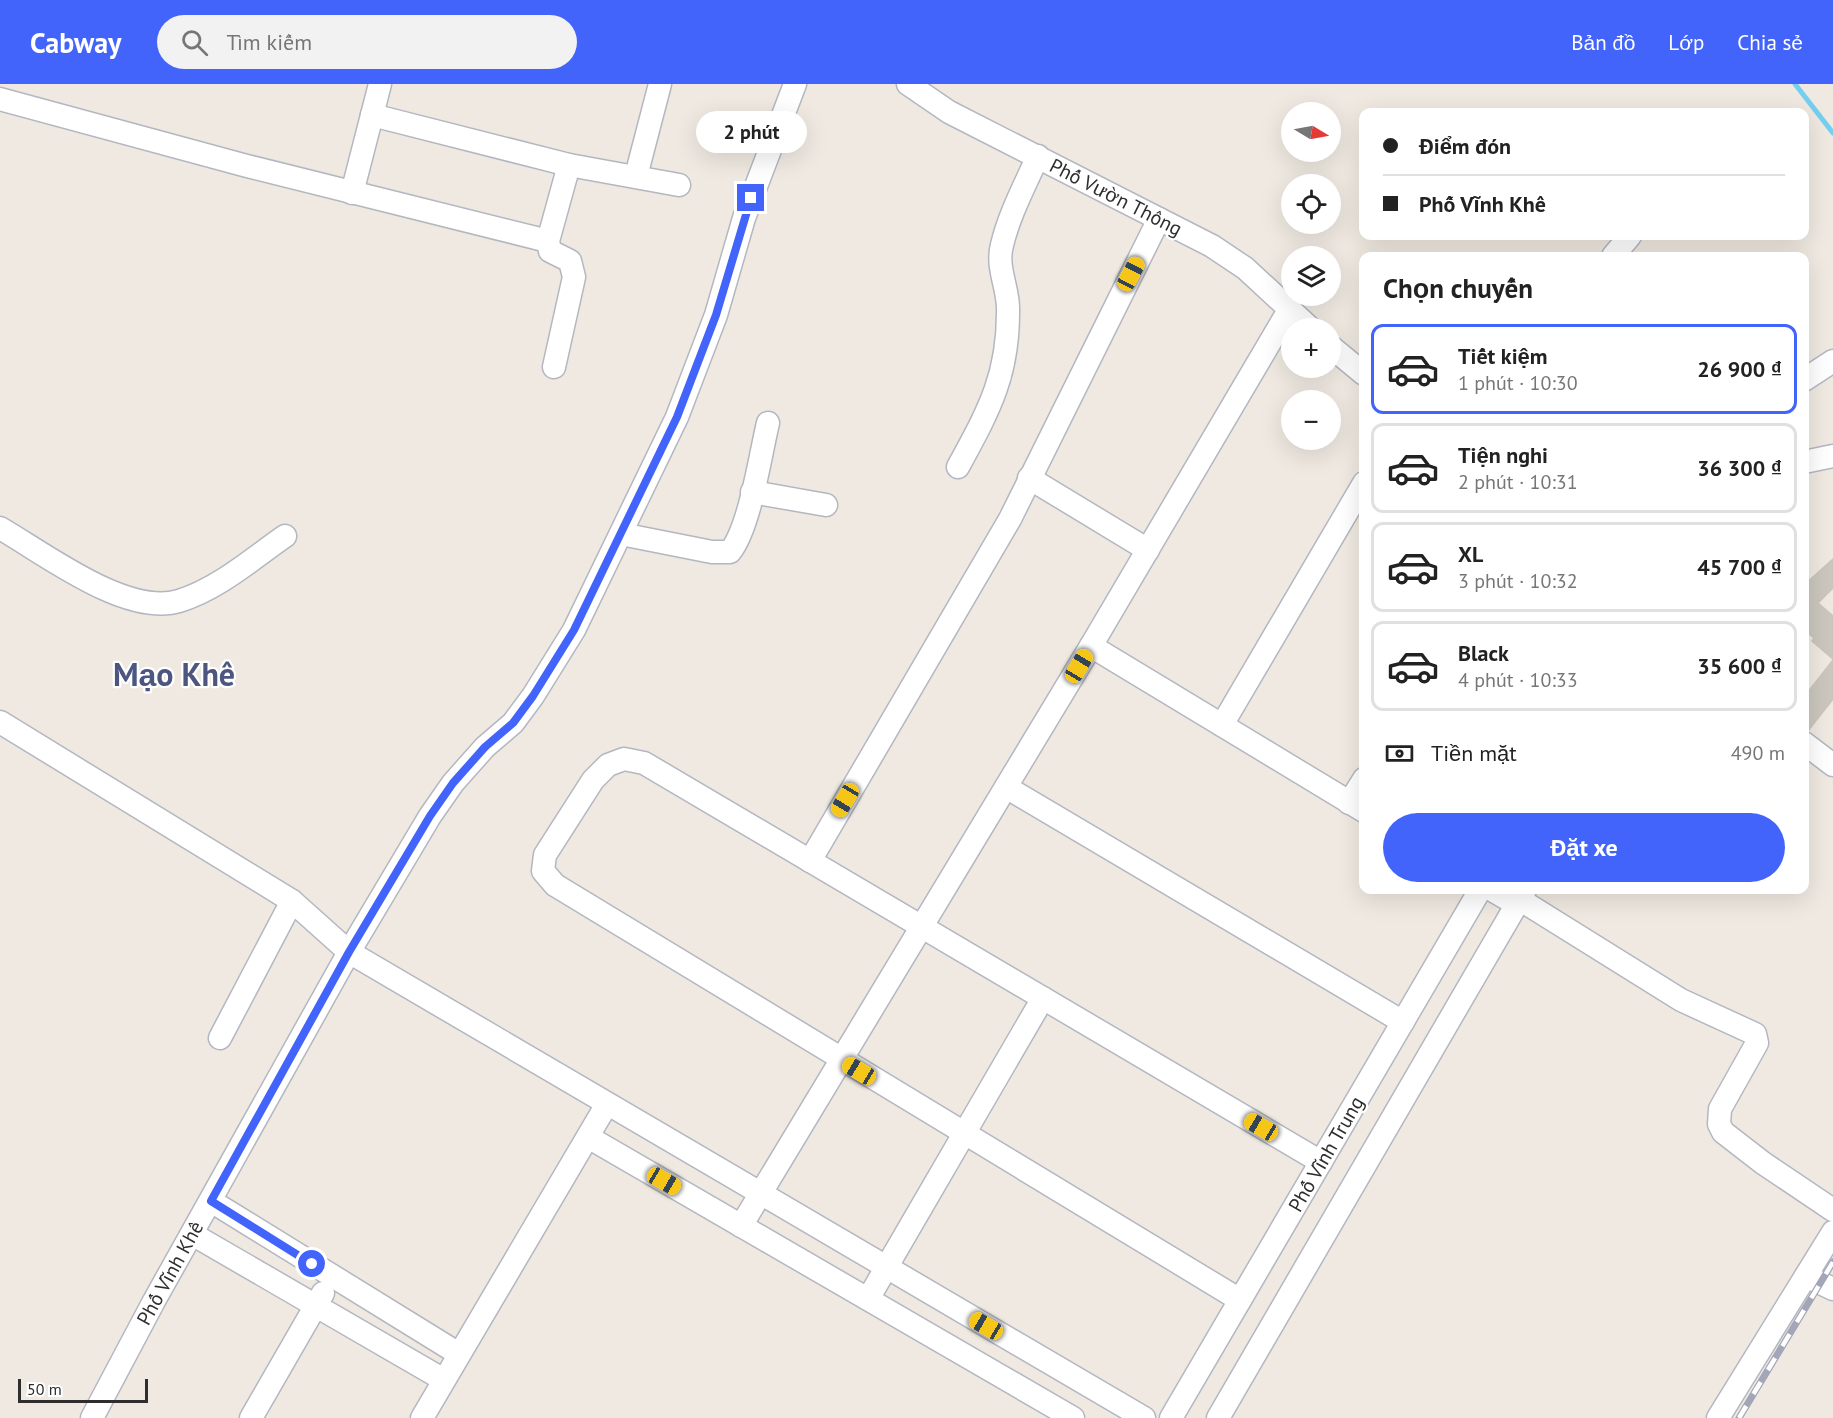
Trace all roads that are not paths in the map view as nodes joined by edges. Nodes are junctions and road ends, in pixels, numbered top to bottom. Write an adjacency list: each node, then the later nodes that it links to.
1 (380, 84): 6 (street)
2 (660, 84): 9 (street)
3 (795, 84): 32 (street, Phố Vĩnh Khê)
4 (908, 84): 7 (street, Phố Vườn Thông)
5 (0, 99): 11 (street)
6 (372, 115): 8 (street); 11 (street)
7 (1038, 156): 12 (street, Phố Vườn Thông); 26 (street)
8 (569, 165): 9 (street); 14 (street)
9 (636, 176): 10 (street)
10 (679, 185)
11 (352, 193): 14 (street)
12 (1159, 219): 16 (street, Phố Vườn Thông); 27 (street)
13 (1626, 240): 15 (street)
14 (548, 242): 20 (street)
15 (1616, 252)
16 (1289, 310): 17 (street, Phố Vườn Thông); 34 (street)
17 (1298, 318)
18 (1341, 355): 21 (street)
19 (1833, 361): 22 (street)
20 (554, 367)
21 (1359, 370)
22 (1809, 377)
23 (768, 423): 28 (street)
24 (1833, 456): 25 (street)
25 (1809, 461)
26 (958, 467)
27 (1029, 478): 34 (street); 42 (street)
28 (752, 492): 30 (street); 32 (street)
29 (1359, 492): 37 (street)
30 (826, 505)
31 (0, 528): 33 (street)
32 (621, 534): 47 (street, Phố Vĩnh Khê)
33 (285, 536)
34 (1148, 550): 35 (street)
35 (1091, 646): 37 (street); 40 (street)
36 (0, 722): 45 (street)
37 (1222, 725): 41 (street)
38 (1809, 746): 39 (street)
39 (1833, 765)
40 (1006, 787): 46 (street); 49 (street)
41 (1356, 807)
42 (810, 861): 46 (street); 51 (street)
43 (1478, 894): 49 (street, Phố Vĩnh Trung)
44 (1520, 898): 58 (street); 77 (street, Phố Vĩnh Trung)
45 (292, 901): 47 (street); 50 (street)
46 (921, 927): 48 (street); 51 (street)
47 (349, 952): 52 (street); 57 (street, Phố Vĩnh Khê)
48 (1043, 998): 53 (street); 55 (street)
49 (1403, 1022): 55 (street, Phố Vĩnh Trung)
50 (220, 1038)
51 (841, 1060): 53 (street); 56 (street)
52 (607, 1104): 54 (street); 56 (street)
53 (965, 1135): 62 (street); 67 (street)
54 (588, 1137): 59 (street); 69 (street)
55 (1321, 1162): 67 (street, Phố Vĩnh Trung)
56 (760, 1193): 59 (street); 62 (street)
57 (211, 1201): 61 (street, Phố Vĩnh Khê); 63 (street)
58 (1833, 1210)
59 (741, 1226): 66 (street)
60 (1833, 1232): 64 (street)
61 (192, 1234): 68 (street); 71 (street, Phố Vĩnh Khê)
62 (887, 1268): 66 (street); 75 (street)
63 (332, 1276): 68 (street); 69 (street)
64 (1806, 1276): 65 (street); 78 (street)
65 (1833, 1289)
66 (868, 1299): 74 (street)
67 (1240, 1300): 76 (street, Phố Vĩnh Trung)
68 (316, 1305): 70 (street); 72 (street)
69 (459, 1354): 70 (street)
70 (444, 1380): 73 (street)
71 (92, 1418)
72 (251, 1418)
73 (422, 1418)
74 (1073, 1418)
75 (1144, 1418)
76 (1171, 1418)
77 (1218, 1418)
78 (1718, 1418)

